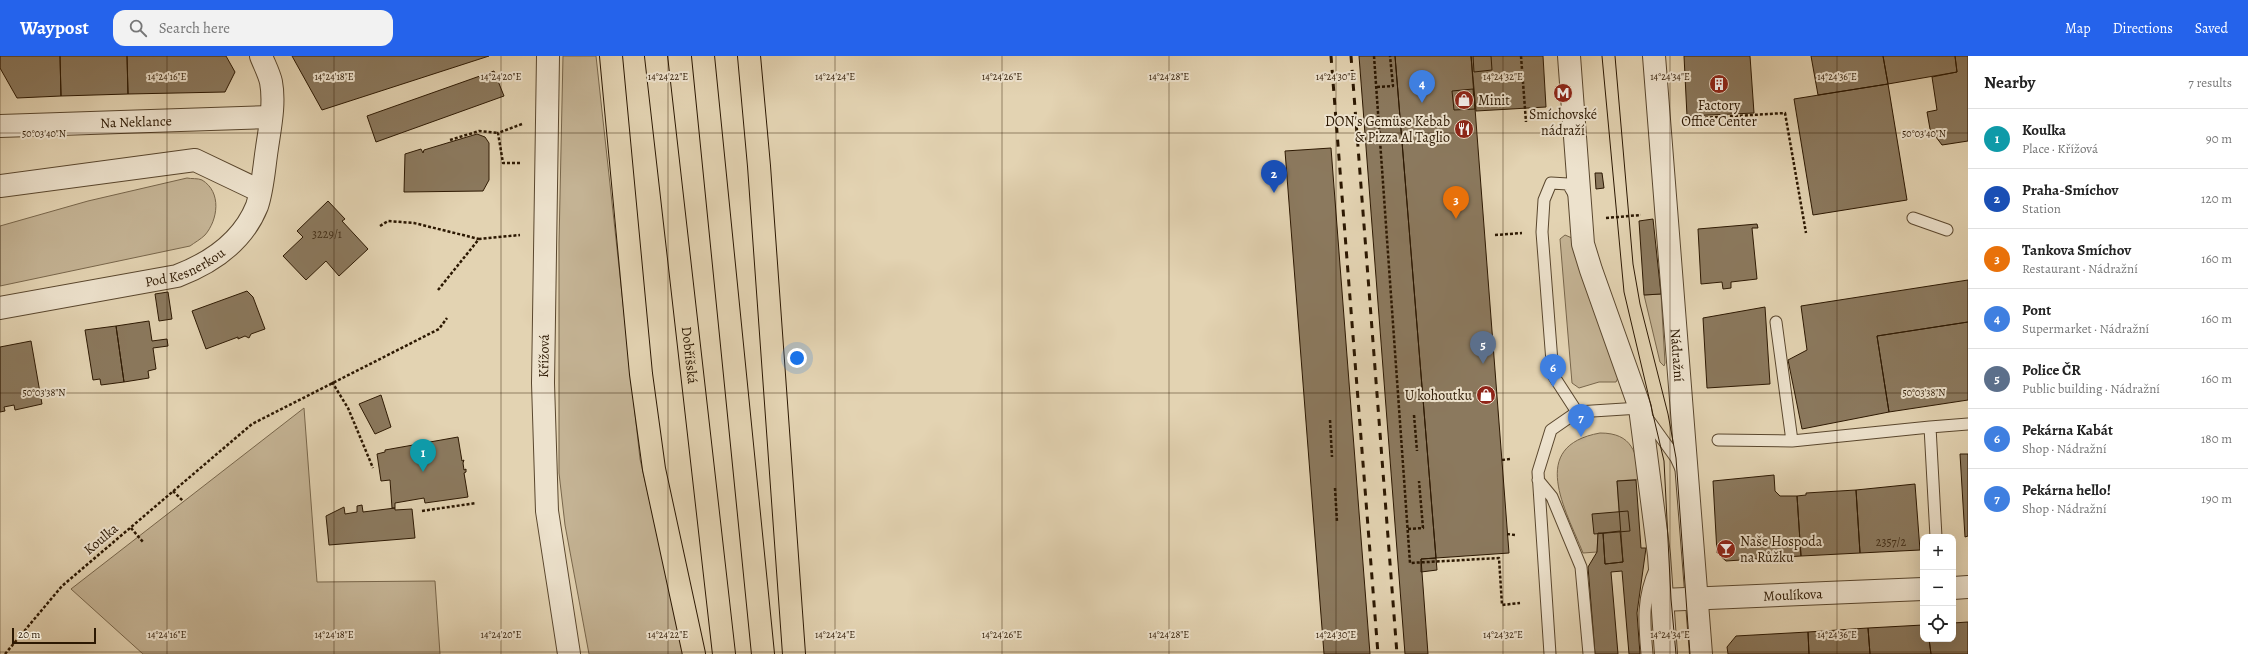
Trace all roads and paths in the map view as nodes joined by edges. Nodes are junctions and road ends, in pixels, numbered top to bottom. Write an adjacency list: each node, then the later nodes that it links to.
1 (261, 56): 13 (street, Pod Kesnerkou)
2 (548, 56): 73 (street, Křížová)
3 (611, 56): 74 (highway)
4 (656, 56): 75 (highway, Dobříšská)
5 (703, 56): 76 (highway)
6 (749, 56): 77 (highway)
7 (1374, 56): 12 (path)
8 (1390, 56): 12 (path)
9 (1521, 56): 16 (path)
10 (1569, 56): 23 (street)
11 (1654, 56): 51 (street, Nádražní)
12 (1377, 88): 60 (path)
13 (272, 117): 17 (street, Na Neklance); 22 (street, Pod Kesnerkou)
14 (1682, 119): 29 (path)
15 (527, 122): 18 (path)
16 (1526, 122)
17 (0, 126)
18 (498, 133): 19 (path); 20 (path)
19 (450, 140)
20 (527, 164)
21 (0, 186): 22 (street)
22 (260, 191): 33 (street, Pod Kesnerkou)
23 (1580, 205): 37 (street); 38 (lane)
24 (1645, 215): 26 (path)
25 (1913, 218): 28 (lane)
26 (1603, 219)
27 (380, 226): 31 (path)
28 (1947, 230)
29 (1806, 233)
30 (526, 234): 31 (path)
31 (479, 239): 32 (path)
32 (438, 290)
33 (0, 308)
34 (447, 318): 36 (path, Koulka)
35 (1776, 322): 44 (lane)
36 (332, 382): 49 (path); 54 (path, Koulka)
37 (1640, 408): 38 (lane); 51 (lane); 65 (street)
38 (1578, 412): 50 (lane)
39 (1414, 415): 45 (path)
40 (1330, 420): 46 (path)
41 (1968, 424): 42 (lane)
42 (1930, 427): 44 (lane); 62 (lane)
43 (1718, 440): 44 (lane)
44 (1792, 441)
45 (1417, 451)
46 (1332, 457)
47 (1510, 459): 48 (path)
48 (1502, 460)
49 (373, 468)
50 (1538, 480): 78 (lane); 79 (lane)
51 (1687, 480): 69 (street, Nádražní)
52 (1419, 481): 60 (path)
53 (1335, 488): 58 (path)
54 (174, 491): 55 (path); 59 (path, Koulka)
55 (183, 501)
56 (476, 502): 57 (path)
57 (422, 511)
58 (1337, 522)
59 (131, 528): 64 (path); 72 (path, Koulka)
60 (1408, 529): 71 (path)
61 (1507, 534): 63 (path)
62 (1936, 534)
63 (1515, 535)
64 (143, 542)
65 (1659, 561): 70 (street); 80 (lane)
66 (1968, 587): 67 (street)
67 (1956, 588)
68 (1920, 589): 69 (street, Moulíkova)
69 (1695, 597): 70 (street, Moulíkova); 82 (street, Nádražní)
70 (1662, 600): 81 (street)
71 (1520, 603)
72 (5, 654)
73 (569, 654)
74 (694, 654)
75 (724, 654)
76 (763, 654)
77 (794, 654)
78 (1550, 654)
79 (1589, 654)
80 (1647, 654)
81 (1666, 654)
82 (1701, 654)

